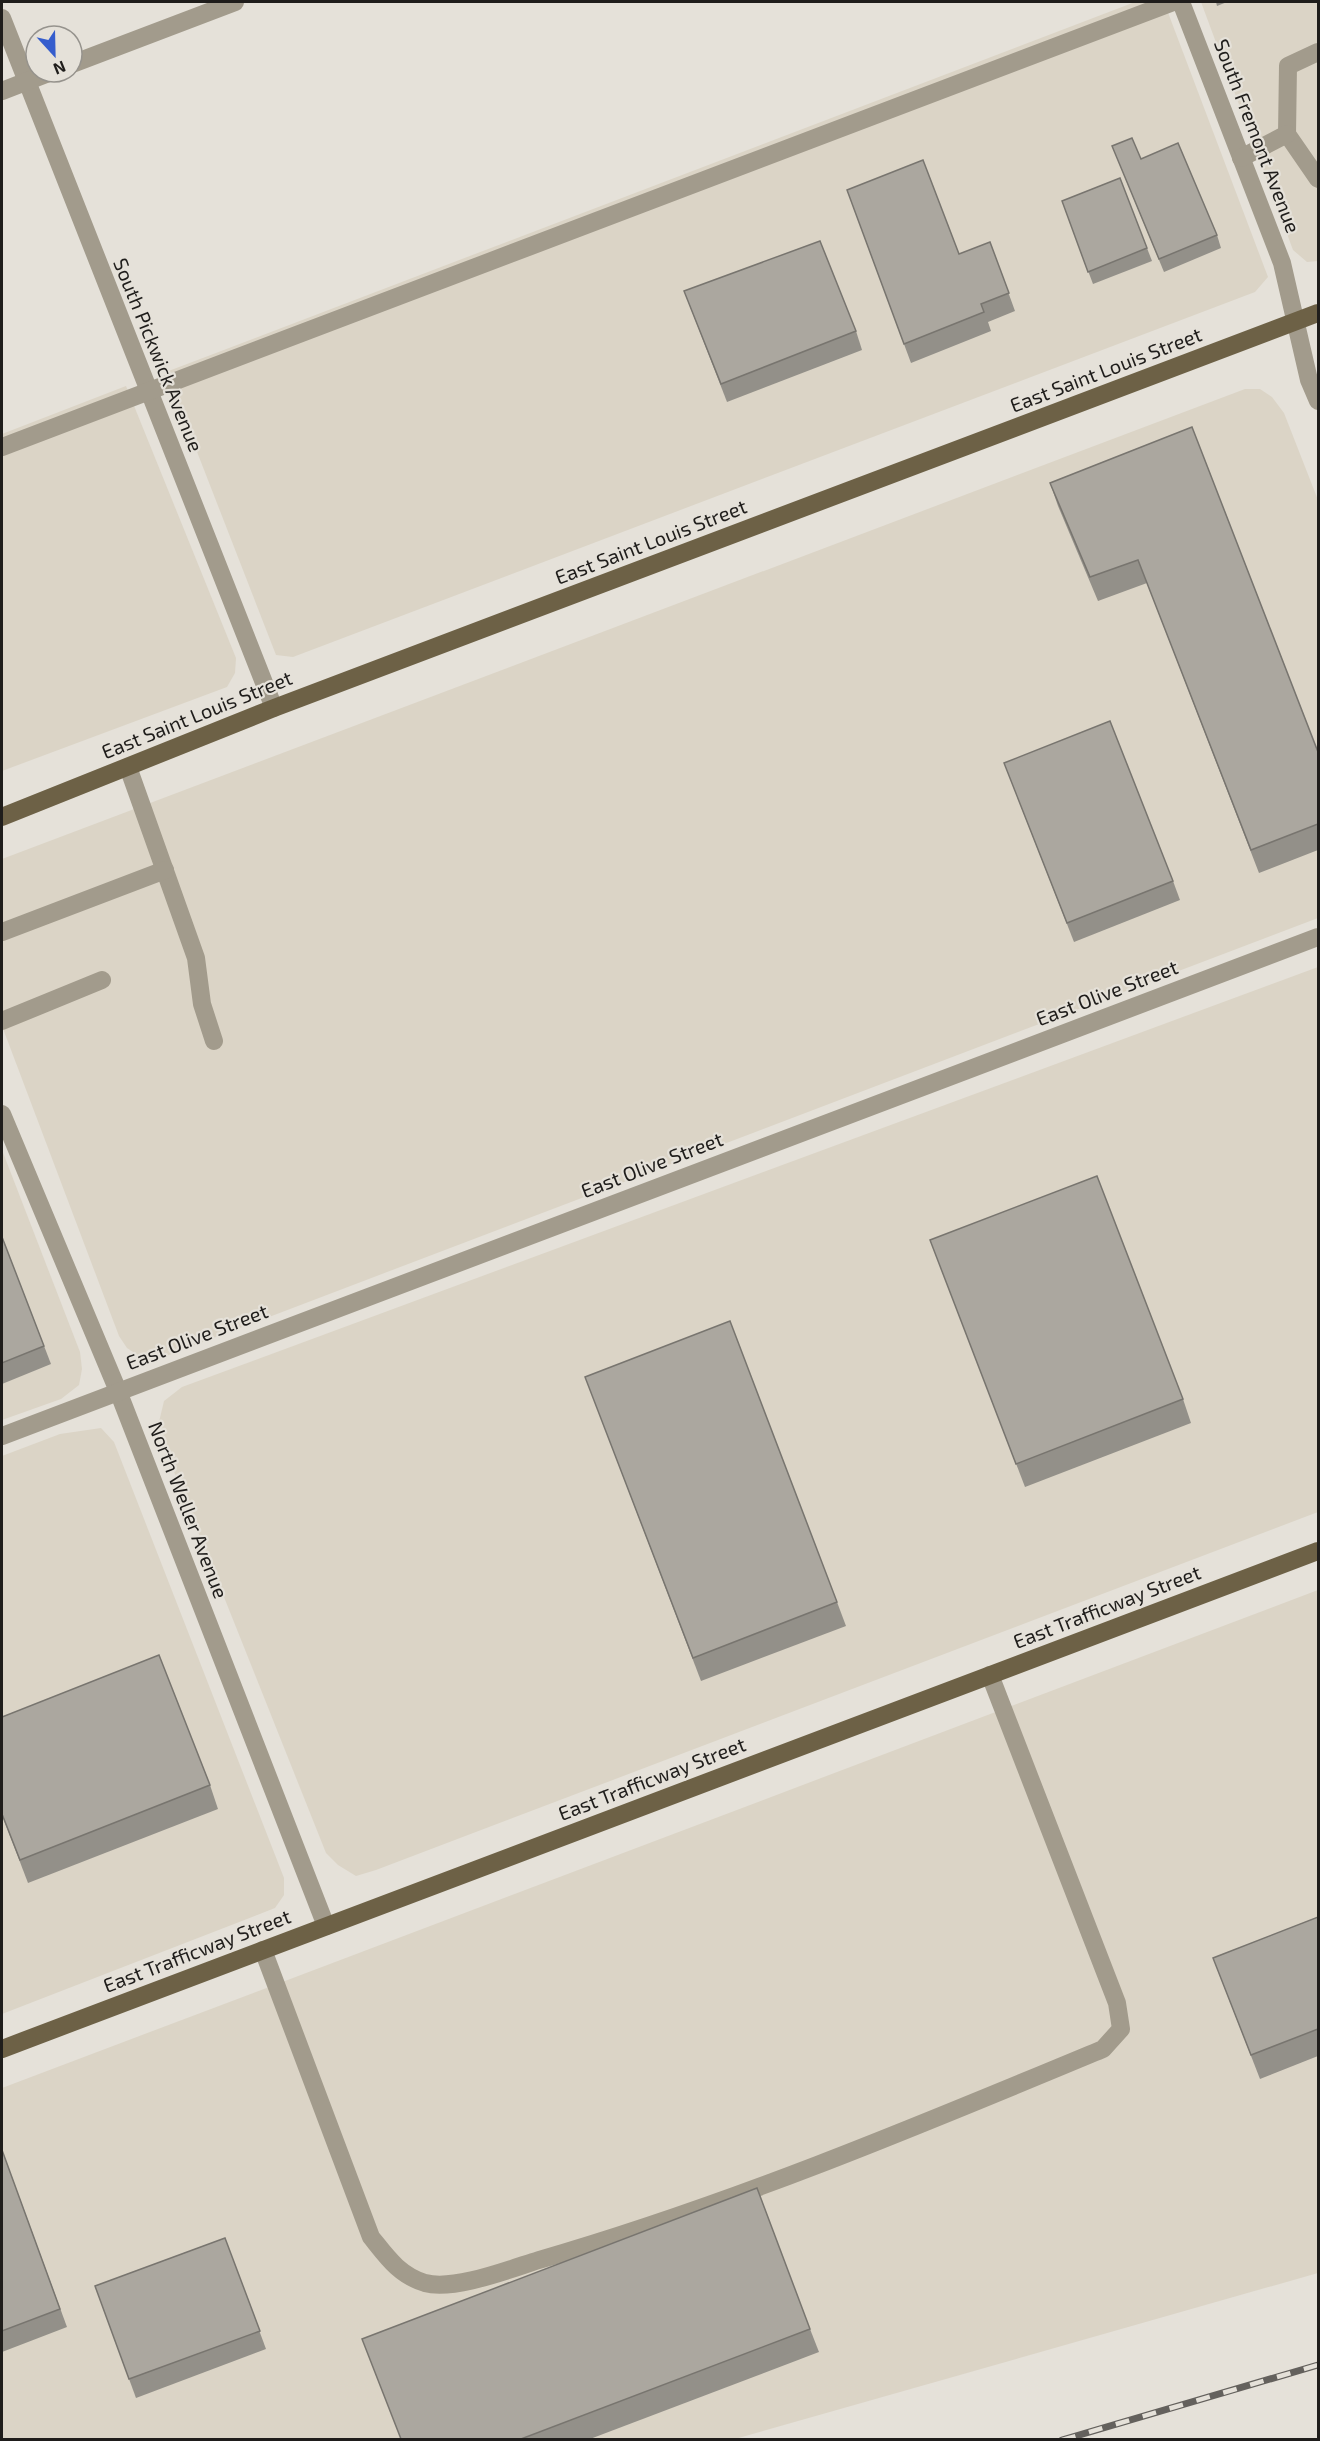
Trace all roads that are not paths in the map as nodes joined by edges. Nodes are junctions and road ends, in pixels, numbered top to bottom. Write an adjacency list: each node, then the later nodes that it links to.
1 (234, 2): 6 (street)
2 (1173, 2): 16 (street)
3 (1181, 2): 12 (street, South Fremont Avenue)
4 (2, 18): 7 (street, South Pickwick Avenue)
5 (1318, 52): 11 (street)
6 (84, 59)
7 (24, 79)
8 (24, 82): 10 (street)
9 (26, 84): 16 (street, South Pickwick Avenue)
10 (2, 91)
11 (1287, 134): 12 (street); 13 (street)
12 (1241, 158): 15 (street, South Fremont Avenue)
13 (1318, 179)
14 (1318, 313): 15 (main road, East Saint Louis Street)
15 (1297, 321): 17 (street, South Fremont Avenue); 19 (main road, East Saint Louis Street)
16 (147, 391): 18 (street); 19 (street, South Pickwick Avenue)
17 (1318, 401)
18 (2, 447)
19 (274, 708): 20 (main road, East Saint Louis Street)
20 (128, 767): 21 (main road, East Saint Louis Street); 22 (street)
21 (2, 816)
22 (165, 870): 23 (street); 27 (street)
23 (2, 932)
24 (1318, 938): 29 (street, East Olive Street)
25 (102, 980): 26 (street)
26 (2, 1020)
27 (214, 1041)
28 (2, 1114): 29 (street, North Weller Avenue)
29 (118, 1391): 30 (street, East Olive Street); 33 (street, North Weller Avenue)
30 (2, 1436)
31 (1318, 1551): 32 (main road, East Trafficway Street)
32 (990, 1675): 33 (main road, East Trafficway Street); 34 (street)
33 (327, 1926): 34 (main road, East Trafficway Street)
34 (263, 1950): 35 (main road, East Trafficway Street)
35 (2, 2049)

